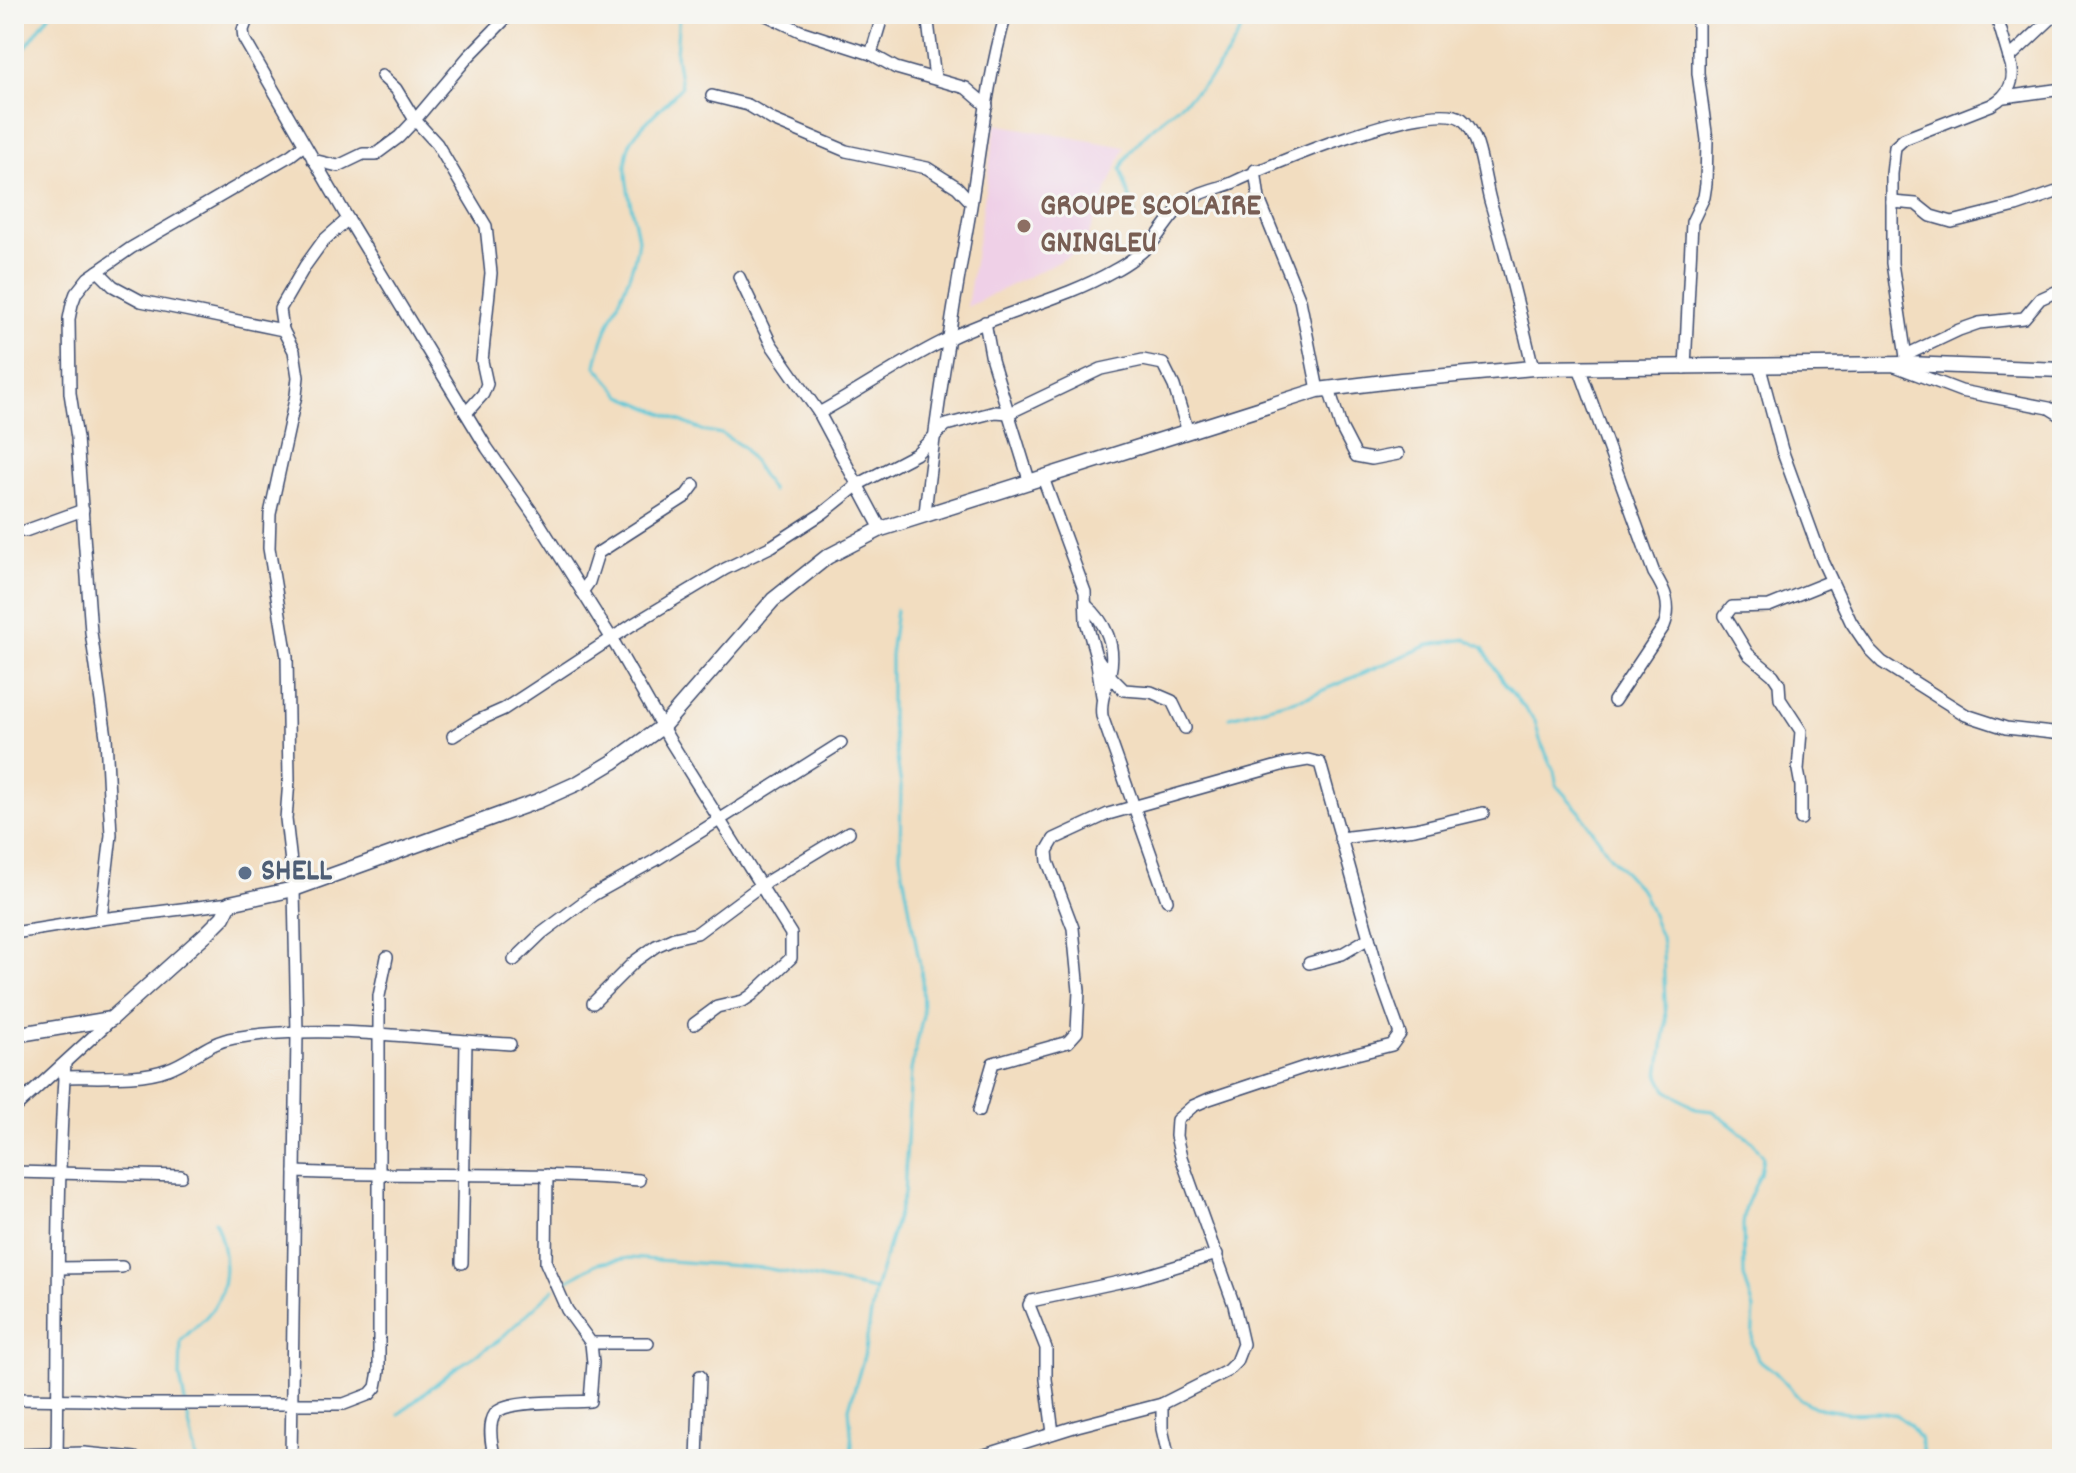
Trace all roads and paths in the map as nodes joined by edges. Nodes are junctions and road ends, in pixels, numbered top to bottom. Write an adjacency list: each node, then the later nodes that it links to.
1 (249, 14): 19 (street)
2 (510, 14): 18 (street)
3 (764, 14): 10 (street)
4 (883, 14): 10 (street)
5 (927, 14): 13 (street)
6 (1006, 14): 17 (street)
7 (1698, 14): 35 (street)
8 (1996, 14): 11 (street)
9 (2056, 14): 11 (street)
10 (871, 54): 13 (street)
11 (2009, 58): 16 (street)
12 (382, 76): 18 (street)
13 (935, 78): 17 (street)
14 (2062, 89): 16 (street)
15 (712, 96): 23 (street)
16 (2004, 97): 24 (street)
17 (987, 106): 23 (street)
18 (415, 120): 20 (street); 40 (street)
19 (304, 145): 20 (street); 26 (street)
20 (313, 160): 25 (street)
21 (1255, 170): 29 (street); 34 (street); 39 (street)
22 (2062, 190): 24 (street)
23 (971, 202): 31 (street)
24 (1892, 202): 32 (street)
25 (348, 219): 30 (street); 40 (street)
26 (98, 271): 30 (street); 50 (street)
27 (739, 277): 41 (street)
28 (2062, 289): 32 (street)
29 (985, 322): 31 (street); 42 (street)
30 (283, 330): 74 (street)
31 (948, 339): 41 (street); 45 (street)
32 (1906, 360): 33 (main road); 38 (main road)
33 (1891, 364): 36 (main road); 43 (street)
34 (1533, 368): 37 (main road); 39 (main road)
35 (1685, 368): 36 (main road); 37 (main road)
36 (1760, 368): 54 (street)
37 (1580, 370): 61 (street)
38 (2062, 370)
39 (1323, 390): 44 (main road); 46 (street)
40 (466, 413): 55 (street)
41 (819, 413): 48 (street)
42 (1009, 413): 44 (street); 45 (street); 47 (street)
43 (2062, 416)
44 (1188, 432): 47 (main road)
45 (933, 437): 48 (street); 51 (street)
46 (1398, 454)
47 (1037, 481): 51 (main road); 56 (street)
48 (859, 484): 52 (street); 57 (street)
49 (694, 485): 55 (street)
50 (83, 510): 53 (street); 77 (street)
51 (925, 513): 52 (main road)
52 (881, 529): 62 (main road)
53 (25, 531)
54 (1831, 581): 64 (street); 70 (street)
55 (582, 592): 57 (street)
56 (1086, 605): 58 (street); 59 (street)
57 (612, 639): 62 (street); 65 (street)
58 (1096, 656): 59 (street); 60 (street)
59 (1109, 675): 60 (street); 63 (street)
60 (1102, 696): 67 (street)
61 (1614, 701)
62 (663, 726): 69 (street); 74 (main road)
63 (1185, 728)
64 (2062, 734)
65 (453, 736)
66 (841, 743): 69 (street)
67 (1133, 807): 72 (street); 75 (street); 94 (street)
68 (1483, 813): 72 (street)
69 (720, 819): 73 (street); 81 (street)
70 (1801, 819)
71 (849, 832): 73 (street)
72 (1340, 838): 79 (street)
73 (760, 886): 83 (street); 85 (street)
74 (294, 889): 76 (main road); 86 (street)
75 (1167, 900)
76 (230, 903): 77 (street); 84 (main road)
77 (101, 919): 78 (street)
78 (14, 933)
79 (1369, 938): 82 (street); 103 (street)
80 (387, 957): 87 (street)
81 (514, 960)
82 (1309, 963)
83 (593, 1003)
84 (111, 1019): 88 (main road); 91 (street)
85 (694, 1024)
86 (297, 1033): 87 (street); 92 (street); 96 (street)
87 (381, 1034): 89 (street); 101 (street)
88 (14, 1035)
89 (466, 1041): 90 (street); 98 (street)
90 (510, 1044)
91 (65, 1063): 92 (street); 93 (street)
92 (64, 1077): 97 (street)
93 (14, 1109)
94 (979, 1111)
95 (14, 1172): 97 (street)
96 (295, 1172): 101 (street); 112 (street)
97 (59, 1173): 100 (street); 106 (street)
98 (463, 1175): 99 (street); 101 (street); 104 (street)
99 (547, 1175): 102 (street); 107 (street)
100 (181, 1176)
101 (381, 1176): 112 (street)
102 (639, 1180)
103 (1217, 1254): 113 (street); 114 (street)
104 (462, 1263)
105 (122, 1267): 106 (street)
106 (59, 1268): 111 (street)
107 (591, 1343): 108 (street); 119 (street)
108 (648, 1343)
109 (700, 1376): 120 (street)
110 (14, 1399): 111 (street)
111 (60, 1399): 112 (street); 116 (street)
112 (292, 1403): 118 (street)
113 (1162, 1404): 114 (street); 122 (street)
114 (1053, 1433): 121 (street)
115 (14, 1455): 116 (street)
116 (57, 1456): 117 (street)
117 (135, 1458)
118 (291, 1459)
119 (495, 1459)
120 (697, 1459)
121 (972, 1459)
122 (1169, 1459)

